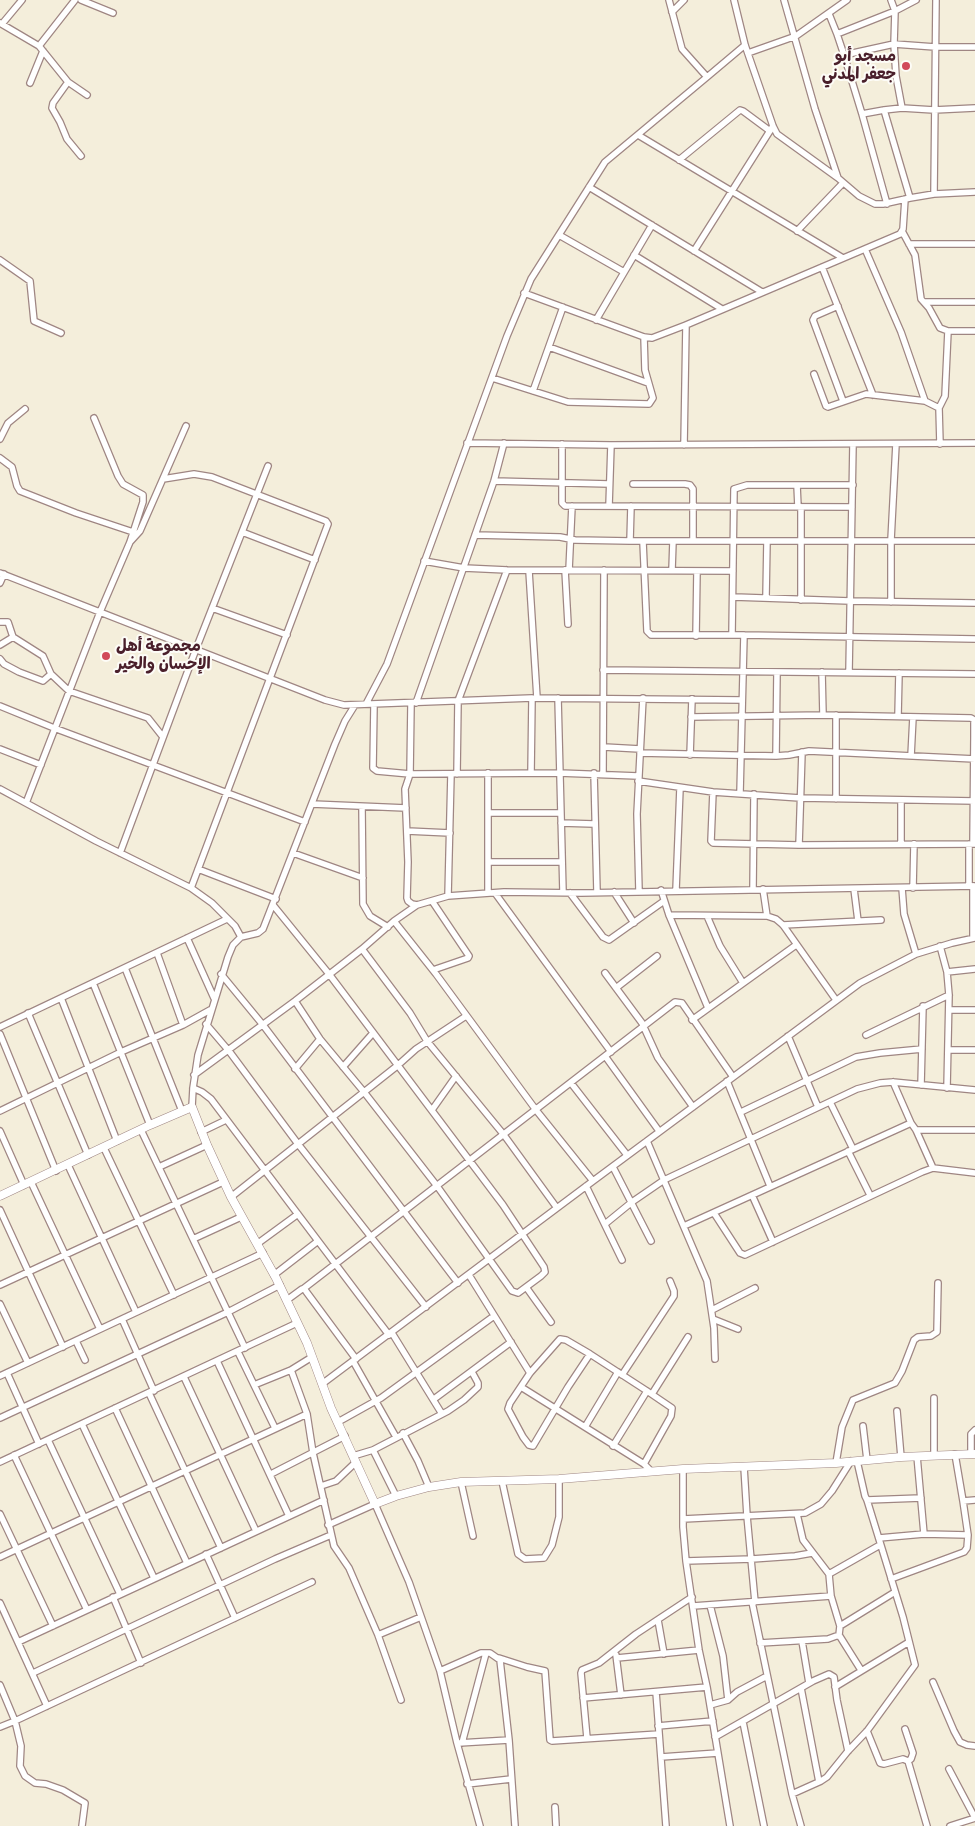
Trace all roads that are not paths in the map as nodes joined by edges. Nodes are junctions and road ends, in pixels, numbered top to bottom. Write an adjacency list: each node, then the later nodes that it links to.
1 (22, 0): 16 (street)
2 (75, 0): 23 (street)
3 (81, 0): 14 (street)
4 (668, 0): 13 (street)
5 (684, 0): 13 (street)
6 (734, 0): 20 (street)
7 (784, 0): 18 (street)
8 (847, 0): 15 (street)
9 (891, 0): 12 (street)
10 (916, 0): 12 (street)
11 (936, 0): 21 (street)
12 (895, 11): 17 (street); 19 (street)
13 (672, 12): 26 (street)
14 (113, 13)
15 (829, 14): 17 (street); 18 (street)
16 (1, 24): 23 (street)
17 (837, 34): 25 (street)
18 (796, 36): 24 (street); 39 (street)
19 (894, 44): 21 (street); 25 (street); 30 (street)
20 (745, 45): 24 (street); 26 (street)
21 (935, 47): 22 (street); 33 (street)
22 (975, 47)
23 (41, 48): 27 (street); 28 (street)
24 (748, 53): 35 (street)
25 (844, 55): 34 (street)
26 (708, 77): 36 (street)
27 (68, 82): 29 (street); 37 (street)
28 (30, 83)
29 (87, 95)
30 (902, 108): 32 (street); 33 (street)
31 (975, 108): 33 (street)
32 (884, 110): 34 (street); 45 (street)
33 (934, 110): 44 (street)
34 (862, 114): 46 (street)
35 (771, 129): 38 (street); 39 (street); 42 (street)
36 (638, 135): 38 (street); 41 (street)
37 (81, 156)
38 (679, 160): 42 (street)
39 (838, 178): 40 (street)
40 (844, 183): 46 (street); 48 (street)
41 (589, 187): 47 (street); 50 (street)
42 (730, 191): 48 (street); 54 (street)
43 (975, 192): 44 (street)
44 (934, 194): 45 (street)
45 (907, 198): 46 (street); 49 (street)
46 (887, 204)
47 (652, 225): 54 (street); 55 (street)
48 (797, 231): 56 (street)
49 (902, 231): 51 (street); 53 (street)
50 (559, 235): 59 (street); 61 (street)
51 (909, 244): 52 (street); 62 (street)
52 (975, 244)
53 (865, 249): 56 (street); 80 (street)
54 (694, 251): 60 (street)
55 (634, 255): 59 (street); 66 (street)
56 (843, 258): 58 (street)
57 (0, 260): 71 (street)
58 (822, 267): 60 (street); 64 (street)
59 (624, 272): 67 (street)
60 (762, 292): 66 (street)
61 (524, 294): 65 (street); 75 (street)
62 (924, 302): 63 (street); 69 (street)
63 (975, 302)
64 (838, 306): 78 (street); 79 (street)
65 (563, 308): 67 (street); 73 (street)
66 (722, 309): 68 (street)
67 (596, 320): 72 (street)
68 (686, 325): 72 (street); 94 (street)
69 (948, 331): 70 (street); 81 (street)
70 (975, 331)
71 (61, 333)
72 (644, 337): 76 (street)
73 (549, 347): 76 (street); 77 (street)
74 (814, 374): 79 (street)
75 (492, 378): 77 (street); 86 (street)
76 (648, 384): 77 (street)
77 (533, 391)
78 (874, 395): 79 (street); 80 (street)
79 (843, 401)
80 (925, 401): 81 (street)
81 (939, 408): 92 (street)
82 (25, 410): 85 (street)
83 (94, 418): 112 (street)
84 (186, 426): 97 (street)
85 (0, 439)
86 (467, 443): 87 (street); 128 (street)
87 (504, 443): 89 (street); 98 (street)
88 (975, 443): 92 (street)
89 (562, 444): 93 (street); 99 (street)
90 (853, 444): 91 (street); 94 (street); 103 (street)
91 (896, 444): 92 (street); 116 (street)
92 (940, 444)
93 (611, 445): 94 (street); 100 (street)
94 (684, 445)
95 (0, 458): 112 (street)
96 (268, 466): 104 (street)
97 (164, 479): 104 (street); 123 (street)
98 (494, 481): 99 (street); 114 (street)
99 (562, 484): 100 (street); 105 (street)
100 (609, 484): 106 (street)
101 (633, 484): 108 (street)
102 (797, 485): 103 (street); 109 (street); 110 (street)
103 (853, 485): 111 (street)
104 (257, 494): 113 (street); 127 (street)
105 (572, 506): 106 (street); 115 (street)
106 (609, 506): 107 (street)
107 (631, 506): 108 (street); 124 (street)
108 (693, 506): 109 (street); 117 (street)
109 (733, 506): 110 (street); 118 (street)
110 (800, 507): 111 (street); 120 (street)
111 (852, 507): 121 (street)
112 (133, 532): 123 (street)
113 (242, 532): 127 (street); 146 (street)
114 (475, 535): 115 (street); 129 (street)
115 (571, 539): 124 (street); 131 (street)
116 (891, 540): 121 (street); 122 (street); 144 (street)
117 (693, 541): 118 (street); 126 (street)
118 (733, 541): 119 (street); 137 (street)
119 (767, 541): 120 (street); 141 (street)
120 (802, 541): 121 (street); 142 (street)
121 (851, 541): 143 (street)
122 (975, 541)
123 (130, 542): 147 (street)
124 (630, 542): 125 (street)
125 (644, 542): 126 (street); 133 (street)
126 (673, 542): 134 (street)
127 (315, 560): 150 (street)
128 (424, 561): 129 (street); 178 (street)
129 (464, 568): 130 (street); 177 (street)
130 (507, 570): 135 (street); 176 (street)
131 (567, 570): 132 (street); 135 (street); 149 (street)
132 (604, 570): 133 (street); 160 (street)
133 (645, 570): 134 (street); 153 (street)
134 (672, 570): 136 (street)
135 (529, 571): 170 (street)
136 (697, 571): 137 (street); 153 (street)
137 (734, 571): 140 (street)
138 (2, 574): 139 (street); 147 (street)
139 (0, 584)
140 (734, 597): 141 (street); 151 (street)
141 (766, 597): 142 (street)
142 (800, 600): 143 (street)
143 (850, 602): 144 (street); 155 (street)
144 (890, 602): 145 (street)
145 (975, 603)
146 (212, 608): 150 (street); 158 (street)
147 (100, 612): 158 (street); 169 (street)
148 (0, 622): 154 (street)
149 (568, 624)
150 (287, 635): 168 (street)
151 (732, 635): 152 (street); 153 (street)
152 (744, 635): 155 (street); 164 (street)
153 (696, 636)
154 (13, 637): 157 (street); 166 (street)
155 (848, 637): 156 (street); 163 (street)
156 (975, 639)
157 (0, 645)
158 (196, 649): 168 (street); 191 (street)
159 (0, 659): 166 (street)
160 (604, 670): 164 (street); 172 (street)
161 (777, 672): 162 (street); 164 (street); 185 (street)
162 (822, 672): 163 (street); 182 (street)
163 (849, 672): 165 (street)
164 (743, 673): 175 (street)
165 (899, 673): 167 (street); 186 (street)
166 (51, 674): 169 (street)
167 (975, 674)
168 (270, 678): 179 (street); 214 (street)
169 (69, 691): 189 (street); 191 (street)
170 (535, 698): 171 (street); 176 (street); 205 (street)
171 (558, 698): 172 (street); 206 (street)
172 (603, 698): 173 (street); 192 (street)
173 (643, 698): 174 (street); 194 (street)
174 (692, 699): 175 (street); 187 (street)
175 (742, 700): 184 (street)
176 (458, 701): 177 (street); 210 (street)
177 (413, 703): 180 (street); 209 (street)
178 (366, 704): 179 (street); 180 (street)
179 (355, 705): 223 (street)
180 (374, 705): 209 (street)
181 (0, 706): 189 (street)
182 (823, 715): 183 (street); 185 (street)
183 (836, 715): 186 (street); 196 (street)
184 (742, 716): 185 (street); 187 (street); 198 (street)
185 (776, 716): 199 (street)
186 (898, 716): 188 (street)
187 (692, 717): 197 (street)
188 (913, 717): 190 (street); 200 (street)
189 (54, 728): 202 (street); 203 (street)
190 (975, 736): 201 (street)
191 (163, 737): 202 (street)
192 (604, 748): 194 (street); 208 (street)
193 (0, 750): 203 (street)
194 (640, 751): 197 (street); 211 (street)
195 (802, 752): 196 (street); 199 (street); 218 (street)
196 (836, 752): 200 (street); 219 (street)
197 (690, 755): 198 (street)
198 (741, 756): 199 (street); 216 (street)
199 (776, 756)
200 (911, 756): 201 (street)
201 (975, 759): 221 (street)
202 (153, 764): 214 (street); 238 (street)
203 (41, 765): 222 (street)
204 (488, 773): 205 (street); 210 (street); 227 (street)
205 (530, 773): 206 (street)
206 (559, 773): 207 (street); 226 (street)
207 (594, 773): 208 (street); 230 (street)
208 (603, 773): 211 (street)
209 (410, 774): 210 (street); 225 (street)
210 (454, 774): 232 (street)
211 (638, 778): 212 (street); 253 (street)
212 (680, 788): 215 (street); 252 (street)
213 (0, 790): 222 (street)
214 (227, 792): 228 (street); 242 (street)
215 (713, 792): 216 (street); 233 (street)
216 (740, 794): 217 (street)
217 (754, 794): 218 (street); 233 (street)
218 (800, 798): 219 (street); 237 (street)
219 (836, 799): 220 (street)
220 (901, 800): 221 (street); 234 (street)
221 (974, 801): 236 (street)
222 (26, 803): 238 (street)
223 (312, 804): 224 (street); 228 (street)
224 (362, 808): 225 (street); 243 (street)
225 (406, 808): 231 (street)
226 (560, 813): 227 (street); 229 (street)
227 (488, 814): 240 (street)
228 (305, 822): 239 (street)
229 (560, 823): 230 (street); 241 (street)
230 (594, 824): 256 (street)
231 (407, 831): 232 (street); 263 (street)
232 (450, 833): 259 (street)
233 (752, 844): 237 (street); 246 (street)
234 (901, 844): 235 (street); 237 (street)
235 (914, 844): 236 (street); 248 (street)
236 (972, 844): 244 (street)
237 (799, 845)
238 (120, 853): 245 (street)
239 (293, 854): 243 (street); 262 (street)
240 (488, 862): 241 (street); 258 (street)
241 (562, 862): 254 (street)
242 (198, 870): 245 (street); 262 (street)
243 (363, 878): 273 (street)
244 (972, 886): 248 (street); 276 (street)
245 (191, 888): 267 (street)
246 (754, 888): 249 (street); 252 (street)
247 (902, 888): 248 (street); 250 (street); 281 (street)
248 (913, 888)
249 (763, 889): 250 (street); 266 (street)
250 (854, 889): 270 (street)
251 (661, 890): 252 (street); 253 (street); 261 (street)
252 (676, 890)
253 (639, 891): 257 (street)
254 (563, 892): 255 (street); 258 (street)
255 (570, 892): 256 (street); 271 (street)
256 (597, 892): 257 (street)
257 (614, 892): 271 (street)
258 (491, 893): 259 (street); 323 (street)
259 (448, 896): 260 (street)
260 (432, 901): 263 (street); 285 (street)
261 (664, 901): 264 (street); 271 (street)
262 (275, 902): 274 (street); 289 (street)
263 (417, 905): 269 (street)
264 (669, 916): 265 (street); 299 (street)
265 (707, 916): 266 (street); 290 (street)
266 (767, 916): 272 (street)
267 (227, 919): 274 (street); 275 (street)
268 (881, 920): 270 (street)
269 (394, 921): 273 (street); 285 (street)
270 (858, 921): 272 (street)
271 (634, 923)
272 (783, 925): 277 (street)
273 (388, 926): 279 (street)
274 (241, 937): 288 (street)
275 (187, 938): 280 (street); 295 (street)
276 (974, 938): 278 (street)
277 (796, 945): 290 (street); 296 (street)
278 (940, 946): 281 (street); 287 (street)
279 (362, 949): 289 (street); 317 (street)
280 (157, 953): 283 (street); 307 (street)
281 (916, 954): 296 (street)
282 (657, 956): 292 (street)
283 (125, 968): 291 (street); 315 (street)
284 (975, 969): 287 (street)
285 (433, 970): 304 (street)
286 (605, 972): 292 (street)
287 (946, 972): 293 (street)
288 (221, 974): 295 (street); 308 (street)
289 (329, 974): 297 (street); 311 (street)
290 (743, 983): 299 (street)
291 (93, 984): 294 (street); 322 (street)
292 (616, 988): 309 (street)
293 (949, 995): 298 (street); 301 (street)
294 (61, 998): 303 (street); 327 (street)
295 (214, 998): 300 (street)
296 (836, 1000): 314 (street)
297 (296, 1001): 308 (street); 316 (street)
298 (924, 1006): 313 (street); 318 (street)
299 (708, 1008): 305 (street)
300 (210, 1010): 306 (street); 307 (street)
301 (950, 1010): 302 (street); 319 (street)
302 (975, 1010)
303 (28, 1013): 310 (street); 336 (street)
304 (466, 1016): 317 (street); 348 (street)
305 (692, 1020): 309 (street); 331 (street)
306 (206, 1024): 321 (street); 329 (street)
307 (183, 1025): 315 (street)
308 (263, 1025): 321 (street); 328 (street)
309 (644, 1026): 323 (street); 345 (street)
310 (0, 1027)
311 (373, 1033): 325 (street); 326 (street)
312 (0, 1034): 342 (street)
313 (866, 1035)
314 (788, 1036): 331 (street); 333 (street)
315 (153, 1039): 322 (street); 350 (street)
316 (320, 1039): 326 (street); 328 (street)
317 (427, 1041): 325 (street); 330 (street)
318 (922, 1049): 333 (street); 337 (street)
319 (948, 1050): 320 (street); 339 (street)
320 (975, 1050)
321 (229, 1051): 329 (street); 366 (street)
322 (120, 1052): 327 (street); 355 (street)
323 (611, 1052): 324 (street)
324 (605, 1056): 335 (street); 360 (street)
325 (397, 1066): 341 (street); 347 (street)
326 (343, 1067): 341 (street)
327 (89, 1068): 336 (street); 364 (street)
328 (295, 1069): 352 (street)
329 (194, 1075): 338 (street)
330 (456, 1076): 347 (street); 362 (street)
331 (733, 1077): 332 (street)
332 (727, 1081): 345 (street); 351 (street)
333 (807, 1081): 346 (street); 351 (street)
334 (893, 1082): 337 (street); 343 (street); 354 (street)
335 (571, 1083): 348 (street); 371 (street)
336 (57, 1084): 342 (street); 370 (street)
337 (921, 1085): 339 (street)
338 (193, 1088): 344 (street); 353 (street)
339 (947, 1088): 340 (street)
340 (975, 1090)
341 (364, 1092): 352 (street); 384 (street)
342 (25, 1098): 349 (street); 377 (street)
343 (830, 1102): 346 (street); 369 (street)
344 (192, 1107): 350 (street); 361 (street)
345 (693, 1107): 360 (street)
346 (818, 1107): 363 (street)
347 (432, 1110): 372 (street)
348 (536, 1110): 362 (street); 381 (street)
349 (0, 1111)
350 (182, 1111): 355 (street)
351 (741, 1112): 363 (street)
352 (332, 1118): 366 (street); 395 (street)
353 (226, 1120): 361 (street); 378 (street)
354 (911, 1123): 357 (street); 369 (street)
355 (150, 1125): 356 (street)
356 (141, 1130): 364 (street); 374 (street)
357 (916, 1130): 358 (street); 376 (street)
358 (975, 1130)
359 (0, 1131): 383 (street)
360 (660, 1131): 365 (street)
361 (201, 1132): 367 (street)
362 (504, 1135): 372 (street); 393 (street)
363 (751, 1138): 380 (street); 386 (street)
364 (117, 1141): 368 (street)
365 (646, 1141): 371 (street); 380 (street)
366 (298, 1144): 378 (street); 404 (street)
367 (207, 1145): 374 (street); 382 (street)
368 (104, 1148): 370 (street); 399 (street)
369 (851, 1150): 386 (street); 388 (street)
370 (88, 1155): 373 (street)
371 (628, 1155): 375 (street)
372 (469, 1161): 384 (street); 402 (street)
373 (68, 1165): 377 (street); 403 (street)
374 (159, 1167): 392 (street)
375 (613, 1167): 381 (street); 391 (street)
376 (933, 1168): 379 (street); 388 (street)
377 (56, 1171): 383 (street)
378 (264, 1171): 390 (street); 397 (street)
379 (975, 1173)
380 (664, 1180): 391 (street); 401 (street)
381 (592, 1181): 385 (street)
382 (224, 1182): 390 (street); 392 (street)
383 (28, 1183): 389 (street); 411 (street)
384 (437, 1186): 395 (street); 412 (street)
385 (586, 1186): 393 (street); 400 (street)
386 (770, 1186): 387 (street)
387 (752, 1195): 396 (street); 408 (street)
388 (870, 1195): 408 (street)
389 (0, 1196)
390 (231, 1197): 398 (street)
391 (632, 1202): 400 (street); 407 (street)
392 (177, 1203): 399 (street); 405 (street)
393 (557, 1208): 402 (street)
394 (0, 1210): 415 (street)
395 (404, 1212): 404 (street); 420 (street)
396 (714, 1213): 401 (street); 408 (street)
397 (298, 1214): 406 (street); 409 (street)
398 (241, 1216): 405 (street); 409 (street)
399 (138, 1221): 403 (street); 427 (street)
400 (604, 1224): 413 (street)
401 (684, 1226): 431 (street)
402 (523, 1234): 412 (street); 424 (street)
403 (102, 1238): 411 (street); 432 (street)
404 (370, 1238): 414 (street); 430 (street)
405 (193, 1239): 418 (street)
406 (318, 1241): 414 (street); 417 (street)
407 (651, 1241)
408 (773, 1242)
409 (257, 1244): 410 (street)
410 (263, 1253): 417 (street); 418 (street)
411 (66, 1255): 415 (street); 439 (street)
412 (489, 1259): 416 (street); 424 (street)
413 (622, 1260)
414 (336, 1264): 426 (street); 441 (street)
415 (29, 1272): 422 (street); 445 (street)
416 (469, 1274): 420 (street); 434 (street)
417 (274, 1275): 423 (street)
418 (211, 1277): 427 (street); 433 (street)
419 (670, 1281): 461 (street)
420 (458, 1283): 430 (street)
421 (938, 1283): 505 (street)
422 (0, 1285)
423 (280, 1285): 428 (street); 433 (street)
424 (526, 1288): 437 (street)
425 (755, 1288): 431 (street)
426 (303, 1289): 428 (street); 453 (street)
427 (174, 1295): 432 (street)
428 (287, 1300): 438 (street)
429 (0, 1304): 455 (street)
430 (426, 1308): 441 (street)
431 (712, 1310): 435 (street)
432 (136, 1312): 436 (street)
433 (228, 1312): 446 (street); 448 (street)
434 (494, 1316): 444 (street); 457 (street)
435 (712, 1318): 440 (street); 451 (street)
436 (122, 1319): 439 (street); 448 (street)
437 (551, 1322)
438 (297, 1323): 446 (street); 450 (street)
439 (100, 1329): 443 (street)
440 (738, 1329)
441 (391, 1334): 453 (street); 457 (street)
442 (688, 1337): 468 (street)
443 (76, 1341): 445 (street); 452 (street)
444 (511, 1342): 458 (street); 460 (street)
445 (63, 1347): 455 (street)
446 (245, 1348): 447 (street)
447 (238, 1352): 454 (street); 465 (street)
448 (138, 1354): 467 (street); 472 (street)
449 (590, 1354): 460 (street); 461 (street); 474 (street)
450 (312, 1357): 456 (street); 464 (street)
451 (715, 1359)
452 (85, 1360)
453 (355, 1360): 464 (street); 471 (street)
454 (217, 1361): 463 (street); 488 (street)
455 (28, 1363): 459 (street)
456 (291, 1370): 465 (street); 476 (street)
457 (418, 1372): 470 (street); 471 (street)
458 (472, 1372): 470 (street); 477 (street)
459 (7, 1373): 462 (street); 472 (street)
460 (530, 1373): 466 (street)
461 (620, 1374): 468 (street); 482 (street)
462 (0, 1376)
463 (184, 1377): 467 (street); 496 (street)
464 (322, 1384): 479 (street)
465 (254, 1386): 483 (street)
466 (522, 1387): 474 (street); 474 (street)
467 (151, 1392): 473 (street); 509 (street)
468 (650, 1393): 491 (street); 506 (street)
469 (934, 1398): 497 (street)
470 (434, 1399): 477 (street)
471 (377, 1401): 479 (street); 487 (street)
472 (22, 1408): 478 (street); 490 (street)
473 (116, 1408): 480 (street); 516 (street)
474 (556, 1409): 482 (street)
475 (897, 1411): 499 (street)
476 (307, 1414): 483 (street); 493 (street)
477 (442, 1414): 485 (street)
478 (0, 1418)
479 (338, 1422): 486 (street)
480 (82, 1424): 489 (street); 524 (street)
481 (863, 1426): 502 (street)
482 (585, 1427): 491 (street)
483 (275, 1428): 488 (street)
484 (975, 1430): 495 (street)
485 (403, 1433): 487 (street); 517 (street)
486 (344, 1436): 493 (street); 501 (street)
487 (396, 1437): 492 (street)
488 (254, 1439): 496 (street); 511 (street)
489 (48, 1440): 490 (street); 530 (street)
490 (39, 1444): 498 (street)
491 (613, 1446): 506 (street)
492 (373, 1450): 501 (street); 518 (street)
493 (313, 1453): 511 (street); 515 (street)
494 (955, 1454): 495 (street); 497 (street); 523 (street)
495 (973, 1454)
496 (220, 1455): 509 (street); 533 (street)
497 (934, 1455): 500 (street)
498 (14, 1456): 504 (street); 534 (street)
499 (901, 1456): 500 (street); 502 (street)
500 (917, 1456): 519 (street)
501 (355, 1459): 515 (street); 525 (street)
502 (868, 1460): 503 (street)
503 (854, 1461): 505 (street); 521 (street); 527 (street)
504 (0, 1462)
505 (836, 1463): 507 (street)
506 (644, 1464): 510 (street)
507 (744, 1467): 508 (street); 529 (street)
508 (683, 1468): 510 (street); 531 (street)
509 (185, 1471): 516 (street); 541 (street)
510 (651, 1472): 512 (street)
511 (270, 1474): 528 (street)
512 (559, 1479): 513 (street); 513 (street)
513 (502, 1481): 514 (street)
514 (461, 1482): 517 (street); 538 (street)
515 (321, 1486): 520 (street)
516 (152, 1487): 524 (street); 548 (street)
517 (429, 1487): 518 (street)
518 (396, 1496): 525 (street)
519 (921, 1498): 521 (street); 535 (street)
520 (324, 1500): 528 (street); 532 (street)
521 (868, 1500): 539 (street)
522 (975, 1500): 523 (street)
523 (963, 1501): 537 (street)
524 (119, 1503): 530 (street); 550 (street)
525 (375, 1504): 532 (street); 564 (street)
526 (0, 1514): 542 (street)
527 (797, 1514): 529 (street); 543 (street)
528 (289, 1516): 533 (street)
529 (747, 1516): 531 (street); 546 (street)
530 (84, 1519): 534 (street); 555 (street)
531 (683, 1519): 547 (street)
532 (328, 1525): 536 (street)
533 (256, 1531): 541 (street)
534 (51, 1534): 542 (street); 563 (street)
535 (924, 1534): 537 (street); 539 (street)
536 (331, 1535): 553 (street); 570 (street)
537 (968, 1535): 551 (street)
538 (473, 1536)
539 (879, 1538): 540 (street)
540 (880, 1545): 549 (street); 551 (street)
541 (221, 1548): 544 (street)
542 (17, 1549): 545 (street); 567 (street)
543 (812, 1553): 546 (street); 549 (street)
544 (206, 1554): 548 (street); 553 (street)
545 (0, 1557)
546 (752, 1559): 547 (street); 559 (street)
547 (686, 1561): 558 (street)
548 (188, 1563): 550 (street)
549 (829, 1574): 556 (street)
550 (154, 1578): 555 (street)
551 (891, 1579): 554 (street)
552 (312, 1582): 565 (street)
553 (220, 1586): 565 (street); 569 (street)
554 (895, 1592): 568 (street); 574 (street)
555 (120, 1594): 557 (street)
556 (831, 1596): 559 (street); 568 (street)
557 (114, 1597): 563 (street); 569 (street)
558 (692, 1597): 562 (street); 566 (street)
559 (754, 1602): 561 (street); 575 (street)
560 (0, 1603): 573 (street)
561 (710, 1604): 562 (street); 597 (street)
562 (693, 1606): 577 (street)
563 (86, 1610): 567 (street)
564 (421, 1617): 570 (street); 584 (street)
565 (235, 1618): 582 (street)
566 (658, 1620): 576 (street); 579 (street)
567 (53, 1626): 573 (street)
568 (840, 1626): 571 (street)
569 (127, 1630): 582 (street); 585 (street)
570 (378, 1635): 596 (street)
571 (839, 1635): 572 (street); 583 (street)
572 (802, 1641): 575 (street); 587 (street)
573 (18, 1642): 585 (street)
574 (910, 1642): 583 (street); 607 (street)
575 (760, 1643): 586 (street)
576 (616, 1650): 581 (street); 595 (street)
577 (699, 1650): 579 (street); 590 (street)
578 (486, 1653): 580 (street); 584 (street); 612 (street)
579 (664, 1654): 581 (street)
580 (499, 1658): 610 (street); 611 (street)
581 (616, 1658): 594 (street)
582 (141, 1663): 600 (street)
583 (861, 1670): 591 (street)
584 (440, 1671): 612 (street)
585 (33, 1673): 600 (street)
586 (767, 1676): 597 (street); 599 (street)
587 (809, 1682): 591 (street); 592 (street)
588 (934, 1682): 613 (street)
589 (0, 1684): 601 (street)
590 (707, 1687): 593 (street); 598 (street)
591 (835, 1687): 614 (street)
592 (801, 1688): 599 (street); 620 (street)
593 (656, 1692): 594 (street); 604 (street)
594 (621, 1695): 595 (street)
595 (583, 1698): 610 (street)
596 (401, 1700)
597 (728, 1700): 598 (street)
598 (710, 1705): 602 (street)
599 (772, 1705): 603 (street); 622 (street)
600 (48, 1706): 601 (street)
601 (15, 1721): 605 (street); 625 (street)
602 (713, 1721): 604 (street); 609 (street)
603 (743, 1722): 609 (street); 631 (street)
604 (658, 1726): 608 (street)
605 (0, 1727)
606 (905, 1729): 617 (street)
607 (867, 1731): 614 (street); 617 (street)
608 (659, 1734): 610 (street); 616 (street)
609 (716, 1737): 615 (street)
610 (587, 1738)
611 (509, 1740): 612 (street); 619 (street)
612 (460, 1743): 621 (street)
613 (975, 1746)
614 (848, 1751): 620 (street)
615 (718, 1753): 616 (street); 630 (street)
616 (661, 1758): 629 (street)
617 (908, 1761): 633 (street)
618 (949, 1769): 624 (street)
619 (511, 1779): 621 (street); 627 (street)
620 (819, 1782): 622 (street)
621 (467, 1784): 626 (street)
622 (792, 1794): 632 (street)
623 (555, 1807): 628 (street)
624 (975, 1818): 634 (street)
625 (82, 1826)
626 (480, 1826)
627 (515, 1826)
628 (556, 1826)
629 (666, 1826)
630 (730, 1826)
631 (764, 1826)
632 (802, 1826)
633 (927, 1826)
634 (950, 1826)

